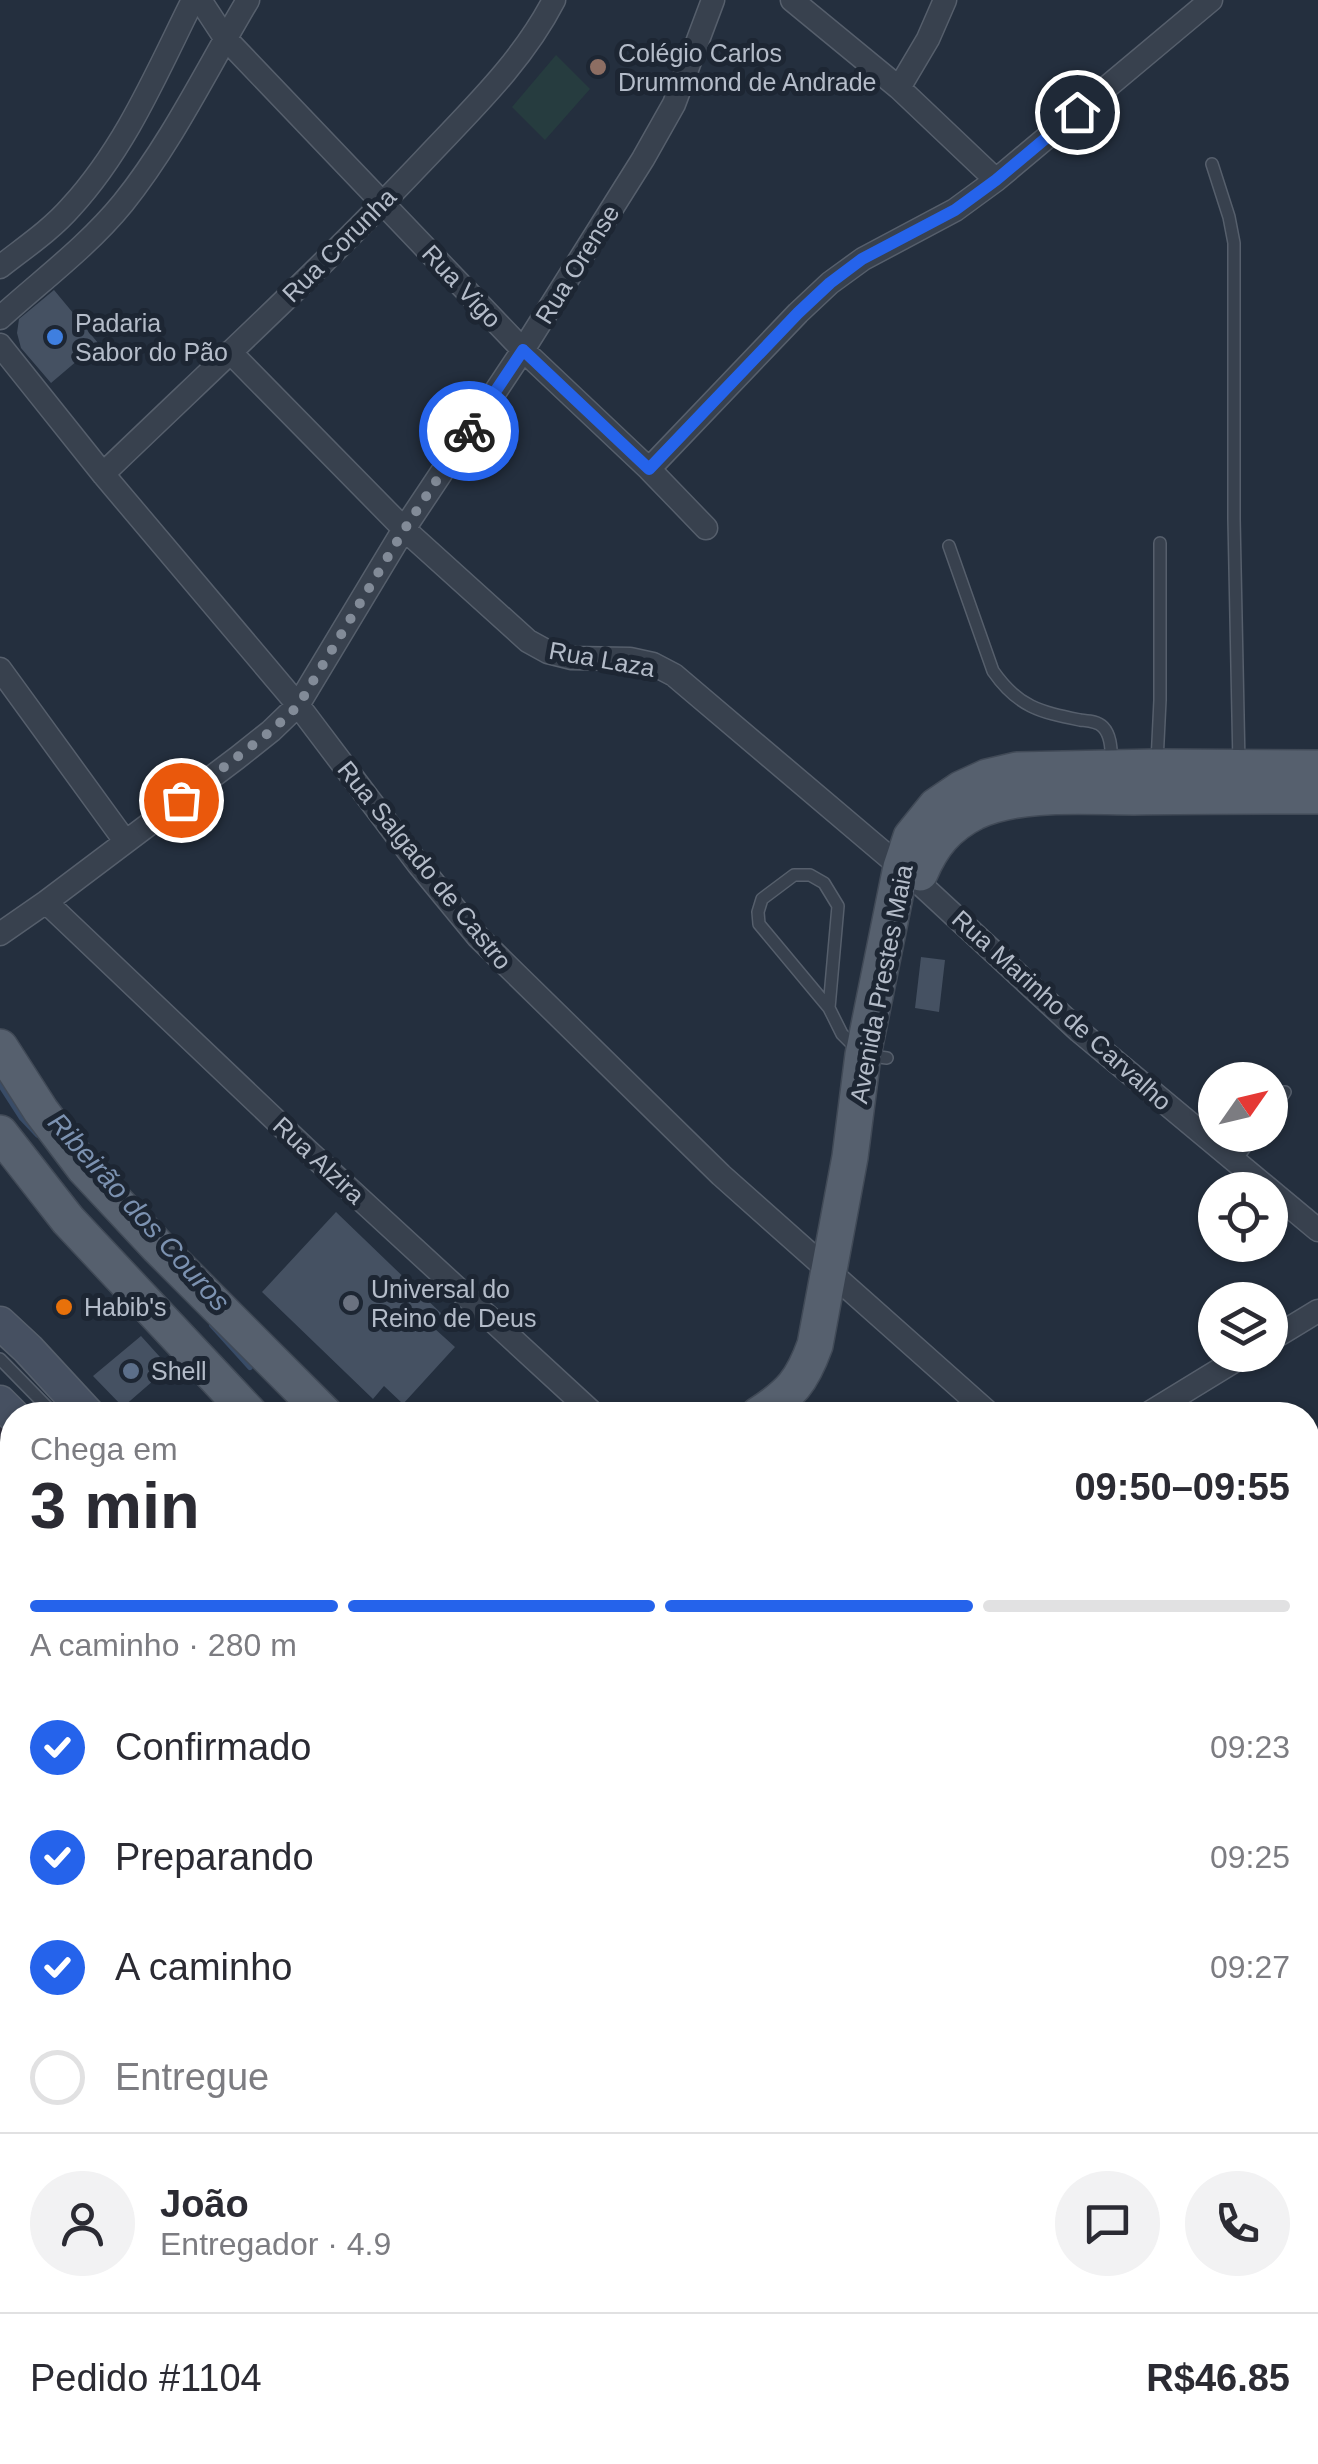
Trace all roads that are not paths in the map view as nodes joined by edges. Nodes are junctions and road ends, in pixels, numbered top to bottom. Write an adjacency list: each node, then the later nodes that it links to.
1 (196, 0): 8 (street, Rua Vigo); 13 (street)
2 (248, 0): 8 (street)
3 (554, 0): 12 (street, Rua Corunha)
4 (713, 0): 16 (street, Rua Orense)
5 (792, 0): 9 (street)
6 (945, 0): 9 (street)
7 (1211, 0): 11 (street)
8 (226, 38): 12 (street, Rua Vigo); 14 (street)
9 (899, 88): 11 (street)
10 (1212, 164): 28 (lane)
11 (996, 180): 18 (street)
12 (384, 202): 16 (street, Rua Vigo); 17 (street, Rua Corunha)
13 (0, 267)
14 (0, 318)
15 (0, 345): 19 (street, Rua Salgado de Castro)
16 (523, 350): 18 (street, Rua Vigo); 21 (street, Rua Orense)
17 (230, 352): 19 (street, Rua Corunha); 21 (street, Rua Laza)
18 (649, 469): 20 (street, Rua Vigo)
19 (103, 474): 25 (street, Rua Salgado de Castro)
20 (706, 528)
21 (404, 530): 25 (street, Rua Orense); 32 (street, Rua Laza)
22 (1160, 543): 26 (lane)
23 (949, 546): 27 (lane)
24 (0, 669): 31 (street)
25 (298, 706): 31 (street, Rua Orense); 42 (street, Rua Salgado de Castro)
26 (1156, 766): 27 (main road, Avenida Prestes Maia); 28 (main road, Avenida Prestes Maia)
27 (1112, 768): 32 (main road, Avenida Prestes Maia)
28 (1239, 768): 29 (main road, Avenida Prestes Maia)
29 (1318, 768)
30 (1318, 796): 32 (main road, Avenida Prestes Maia)
31 (125, 842): 33 (street, Rua Orense)
32 (909, 874): 37 (main road, Avenida Prestes Maia); 40 (street, Rua Marinho de Carvalho)
33 (46, 902): 34 (street, Rua Orense); 52 (street, Rua Alzira)
34 (0, 934)
35 (829, 1008): 35 (lane); 37 (lane)
36 (0, 1047): 51 (main road)
37 (876, 1056): 42 (main road, Avenida Prestes Maia)
38 (0, 1133): 50 (main road)
39 (1242, 1152): 40 (lane)
40 (1235, 1162): 41 (street, Rua Marinho de Carvalho)
41 (1318, 1230)
42 (838, 1278): 53 (main road, Avenida Prestes Maia); 54 (street, Rua Salgado de Castro)
43 (1318, 1311): 45 (street)
44 (0, 1323): 49 (main road)
45 (1288, 1329)
46 (0, 1359): 48 (lane)
47 (1216, 1372): 55 (street)
48 (41, 1402)
49 (77, 1402)
50 (239, 1402)
51 (313, 1402)
52 (581, 1402)
53 (797, 1402)
54 (977, 1402)
55 (1167, 1402)

